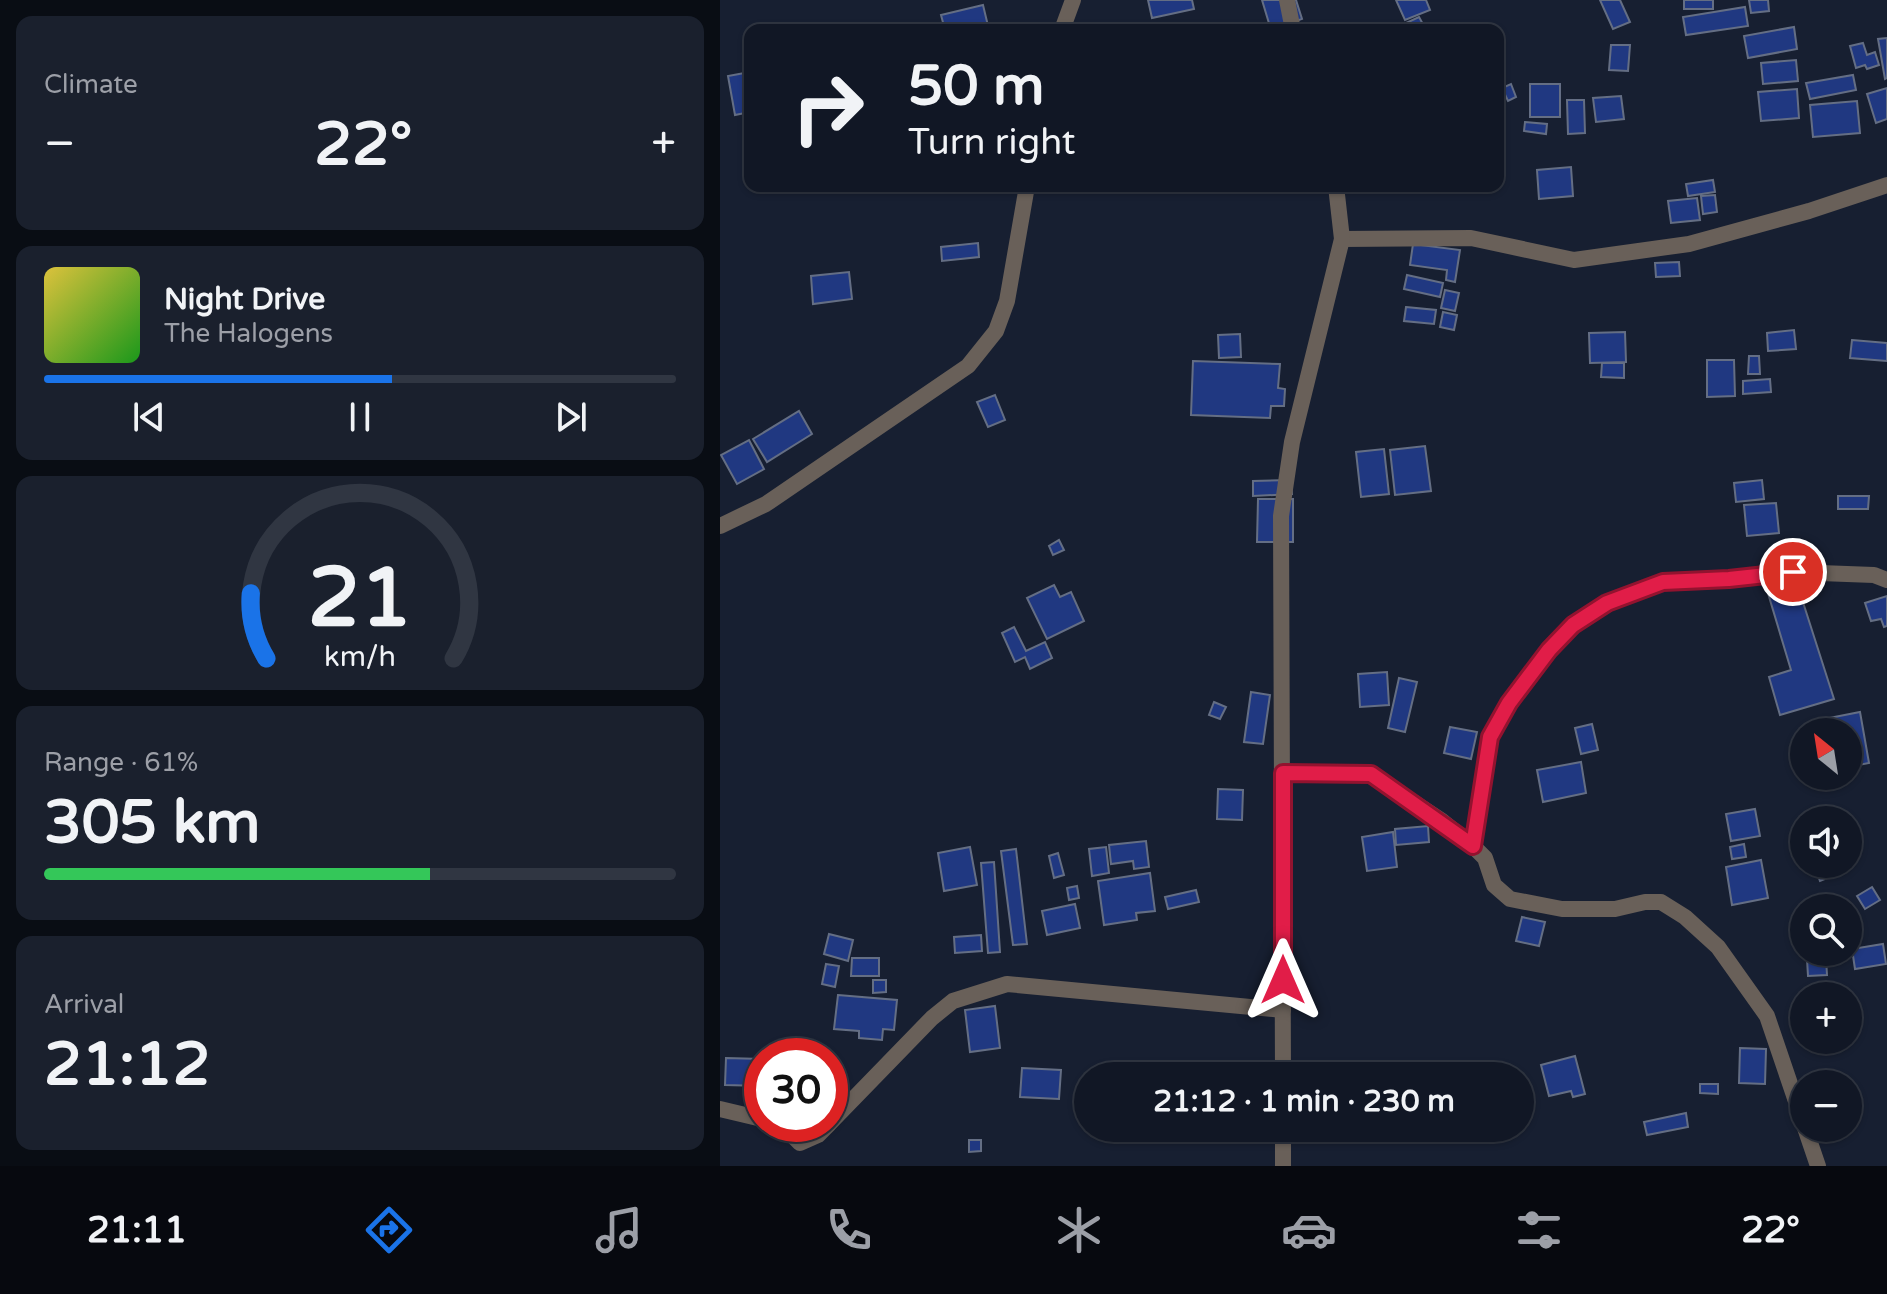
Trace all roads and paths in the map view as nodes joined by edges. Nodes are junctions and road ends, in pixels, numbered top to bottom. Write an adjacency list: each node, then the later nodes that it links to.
1 (1073, 0): 3 (street)
2 (1287, 0): 4 (street)
3 (1064, 24)
4 (1292, 24)
5 (1887, 185): 8 (street)
6 (1026, 192): 9 (street)
7 (1337, 192): 8 (street)
8 (1342, 239): 11 (street)
9 (720, 526)
10 (1887, 580): 12 (street)
11 (1283, 773): 12 (street); 13 (street)
12 (1473, 846): 20 (street)
13 (1283, 1010): 14 (street); 15 (street)
14 (1283, 1062)
15 (848, 1104)
16 (720, 1109): 17 (street)
17 (744, 1115)
18 (1283, 1142): 19 (street)
19 (1283, 1166)
20 (1818, 1166)

